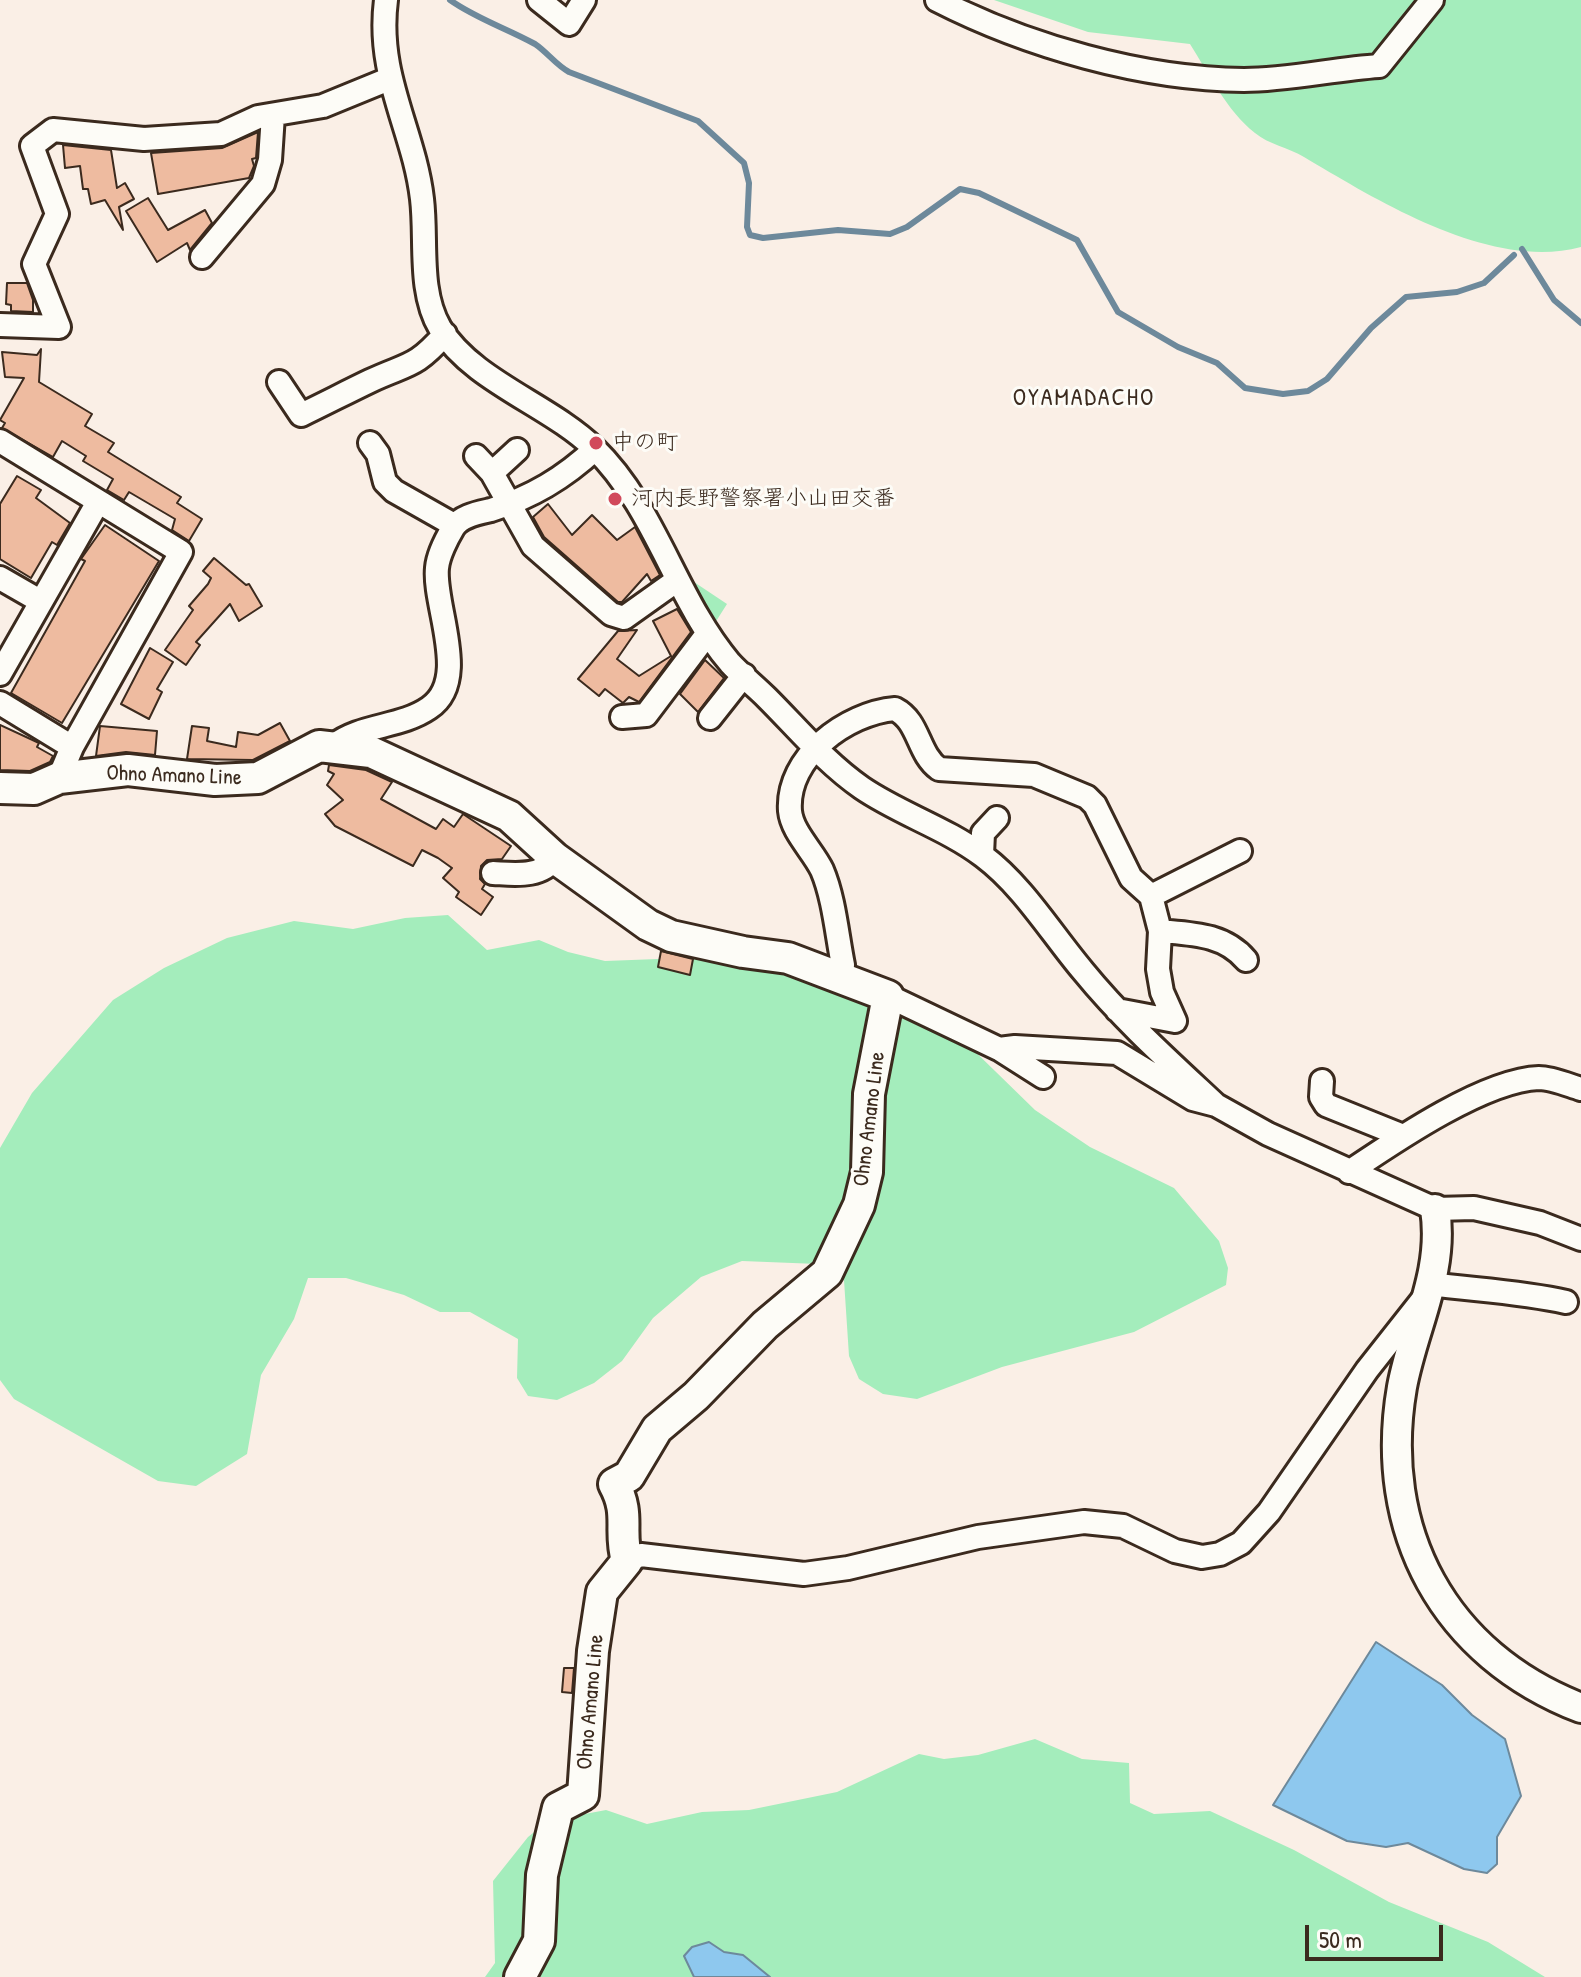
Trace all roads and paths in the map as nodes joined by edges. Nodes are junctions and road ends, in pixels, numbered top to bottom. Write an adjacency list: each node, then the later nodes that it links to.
1 (386, 0): 6 (street)
2 (539, 0): 3 (street)
3 (584, 0)
4 (937, 0): 5 (street)
5 (1432, 0)
6 (389, 79): 7 (street); 10 (street)
7 (273, 115): 8 (street); 9 (street)
8 (202, 257)
9 (0, 325)
10 (445, 334): 11 (street); 14 (street)
11 (279, 382)
12 (0, 441): 18 (street)
13 (370, 443): 20 (street)
14 (595, 449): 19 (street); 22 (street)
15 (517, 450): 17 (street)
16 (476, 456): 17 (street)
17 (492, 473): 19 (street)
18 (98, 502): 23 (street); 31 (street)
19 (511, 504): 20 (street); 22 (street)
20 (454, 525): 30 (street)
21 (0, 578): 23 (street)
22 (676, 581): 24 (street)
23 (40, 601): 25 (street)
24 (708, 633): 26 (street); 28 (street)
25 (0, 674)
26 (744, 675): 29 (street); 32 (street)
27 (0, 703): 31 (street)
28 (622, 717)
29 (710, 718)
30 (333, 746): 33 (main road, Ohno Amano Line); 38 (main road, Ohno Amano Line)
31 (72, 747): 33 (street)
32 (816, 749): 37 (street); 40 (street); 43 (street)
33 (59, 778): 34 (main road, Ohno Amano Line)
34 (0, 788)
35 (997, 818): 37 (street)
36 (1240, 851): 40 (street)
37 (982, 855): 45 (street)
38 (555, 858): 39 (street); 43 (main road, Ohno Amano Line)
39 (493, 873)
40 (1151, 896): 41 (street)
41 (1160, 931): 42 (street); 45 (street)
42 (1246, 960)
43 (841, 978): 44 (main road, Ohno Amano Line)
44 (888, 996): 46 (street); 57 (main road, Ohno Amano Line)
45 (1117, 1010): 50 (street)
46 (999, 1049): 47 (street); 50 (street)
47 (1043, 1077)
48 (1322, 1081): 51 (street)
49 (1581, 1089): 51 (street)
50 (1216, 1105): 52 (street)
51 (1403, 1136): 52 (street)
52 (1349, 1172): 53 (street)
53 (1435, 1209): 54 (street); 55 (street)
54 (1581, 1239)
55 (1429, 1288): 56 (street); 57 (street); 58 (street)
56 (1566, 1302)
57 (627, 1561): 59 (main road, Ohno Amano Line)
58 (1581, 1708)
59 (520, 1977)

